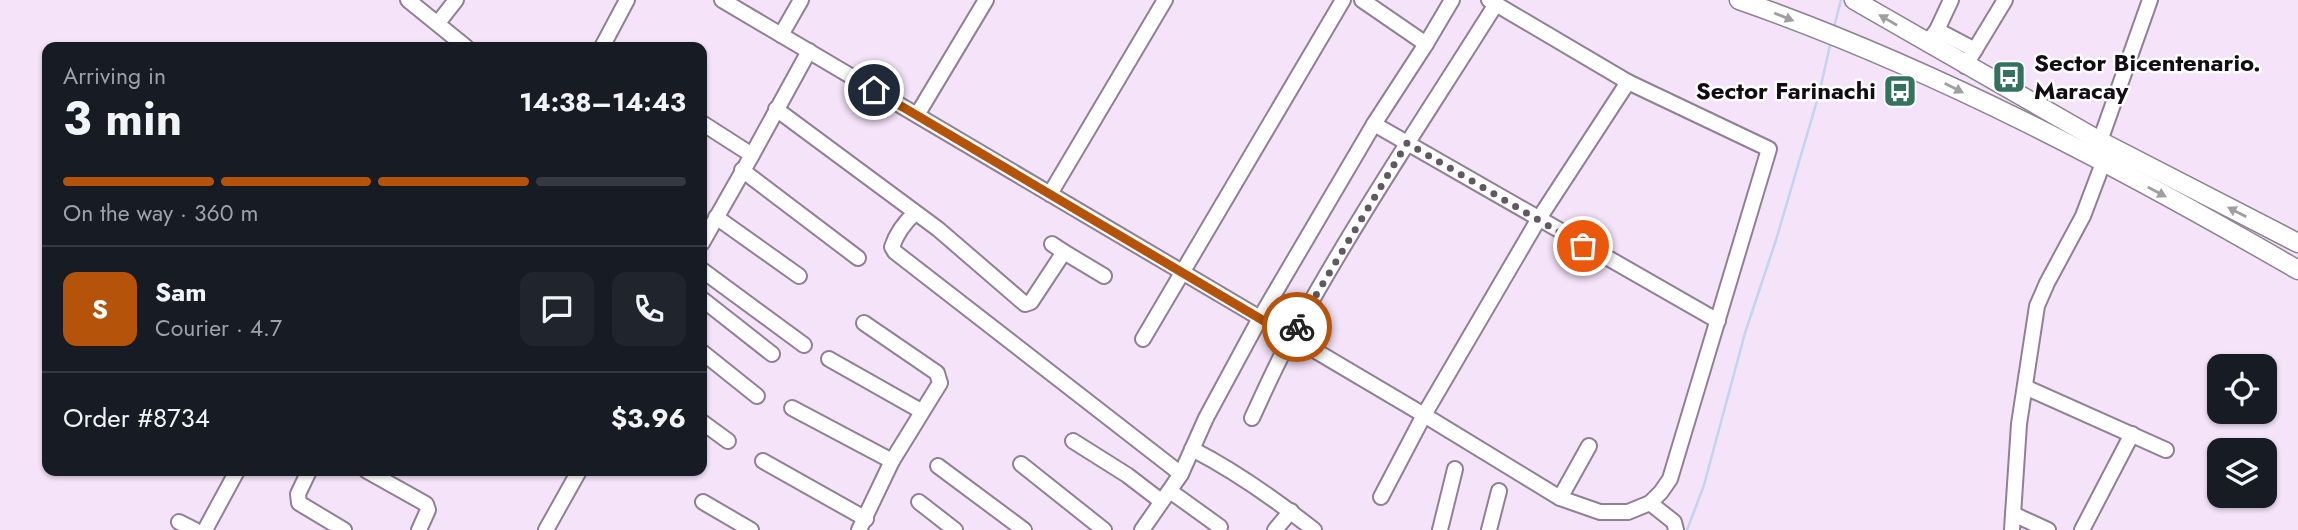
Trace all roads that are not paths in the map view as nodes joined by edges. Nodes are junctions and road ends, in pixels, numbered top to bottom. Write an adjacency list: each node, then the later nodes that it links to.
1 (408, 0): 17 (street)
2 (456, 0): 17 (street)
3 (626, 0): 21 (street)
4 (722, 0): 18 (street)
5 (801, 0): 18 (street)
6 (986, 0): 27 (street)
7 (1165, 0): 35 (street)
8 (1343, 0): 43 (street)
9 (1362, 0): 22 (street)
10 (1452, 0): 22 (street)
11 (1739, 0): 33 (main road, one-way to 33)
12 (1854, 0): 19 (main road, one-way to 12)
13 (1951, 0): 19 (street)
14 (2005, 0): 24 (street)
15 (2150, 0): 30 (street)
16 (1492, 2): 25 (street); 31 (street)
17 (438, 23): 20 (street)
18 (781, 35): 23 (street)
19 (1932, 36): 24 (main road)
20 (460, 42)
21 (605, 42)
22 (1426, 44): 28 (street)
23 (809, 51): 26 (street); 27 (street)
24 (1970, 58): 30 (main road)
25 (1628, 82): 38 (street); 49 (street)
26 (776, 109): 32 (street); 36 (street)
27 (917, 115): 35 (street)
28 (1374, 124): 31 (street); 48 (street)
29 (707, 126): 32 (street)
30 (2100, 141): 40 (main road, one-way to 30)
31 (1407, 143): 38 (street); 51 (street)
32 (752, 155): 34 (street)
33 (2103, 163): 42 (main road, one-way to 42); 57 (street)
34 (743, 170): 37 (street); 41 (street)
35 (1050, 194): 43 (street)
36 (915, 213): 46 (street); 75 (street)
37 (716, 217): 39 (street); 45 (street)
38 (1538, 220): 49 (street); 61 (street)
39 (707, 234)
40 (2297, 239)
41 (858, 257)
42 (2298, 270)
43 (1181, 271): 48 (street); 52 (street)
44 (707, 274): 53 (street)
45 (799, 276)
46 (1104, 276)
47 (707, 303): 54 (street)
48 (1260, 318): 51 (street); 68 (street)
49 (1717, 321): 86 (street)
50 (864, 323): 60 (street)
51 (1291, 337): 61 (street); 62 (street)
52 (1143, 339)
53 (804, 345)
54 (772, 354)
55 (707, 356): 58 (street)
56 (829, 359): 60 (street)
57 (2025, 387): 64 (street); 88 (street)
58 (757, 396)
59 (792, 408): 71 (street)
60 (921, 411): 71 (street)
61 (1424, 415): 82 (street); 83 (street)
62 (1252, 418)
63 (707, 426): 65 (street)
64 (2132, 434): 69 (street); 109 (street)
65 (728, 441)
66 (1073, 441): 81 (street)
67 (1589, 446): 83 (street)
68 (1192, 449): 75 (street); 87 (street)
69 (2166, 450)
70 (763, 461): 90 (street)
71 (892, 461): 90 (street)
72 (1021, 464): 100 (street)
73 (938, 466): 99 (street)
74 (1455, 469): 104 (street)
75 (1181, 474): 81 (street)
76 (234, 476): 93 (street)
77 (307, 476): 94 (street)
78 (376, 476): 95 (street)
79 (576, 476): 96 (street)
80 (1499, 491): 105 (street)
81 (1166, 496): 91 (street); 101 (street)
82 (1381, 497)
83 (1560, 498): 86 (street)
84 (703, 502): 97 (street)
85 (919, 502): 98 (street)
86 (1650, 503): 106 (street)
87 (1291, 511): 102 (street); 103 (street)
88 (2013, 514): 107 (street); 108 (street)
89 (179, 522): 92 (street)
90 (862, 524)
91 (1220, 527)
92 (195, 530)
93 (205, 530)
94 (344, 530)
95 (419, 530)
96 (546, 530)
97 (751, 530)
98 (956, 530)
99 (1024, 530)
100 (1104, 530)
101 (1142, 530)
102 (1275, 530)
103 (1314, 530)
104 (1440, 530)
105 (1489, 530)
106 (1676, 530)
107 (2012, 530)
108 (2048, 530)
109 (2082, 530)

